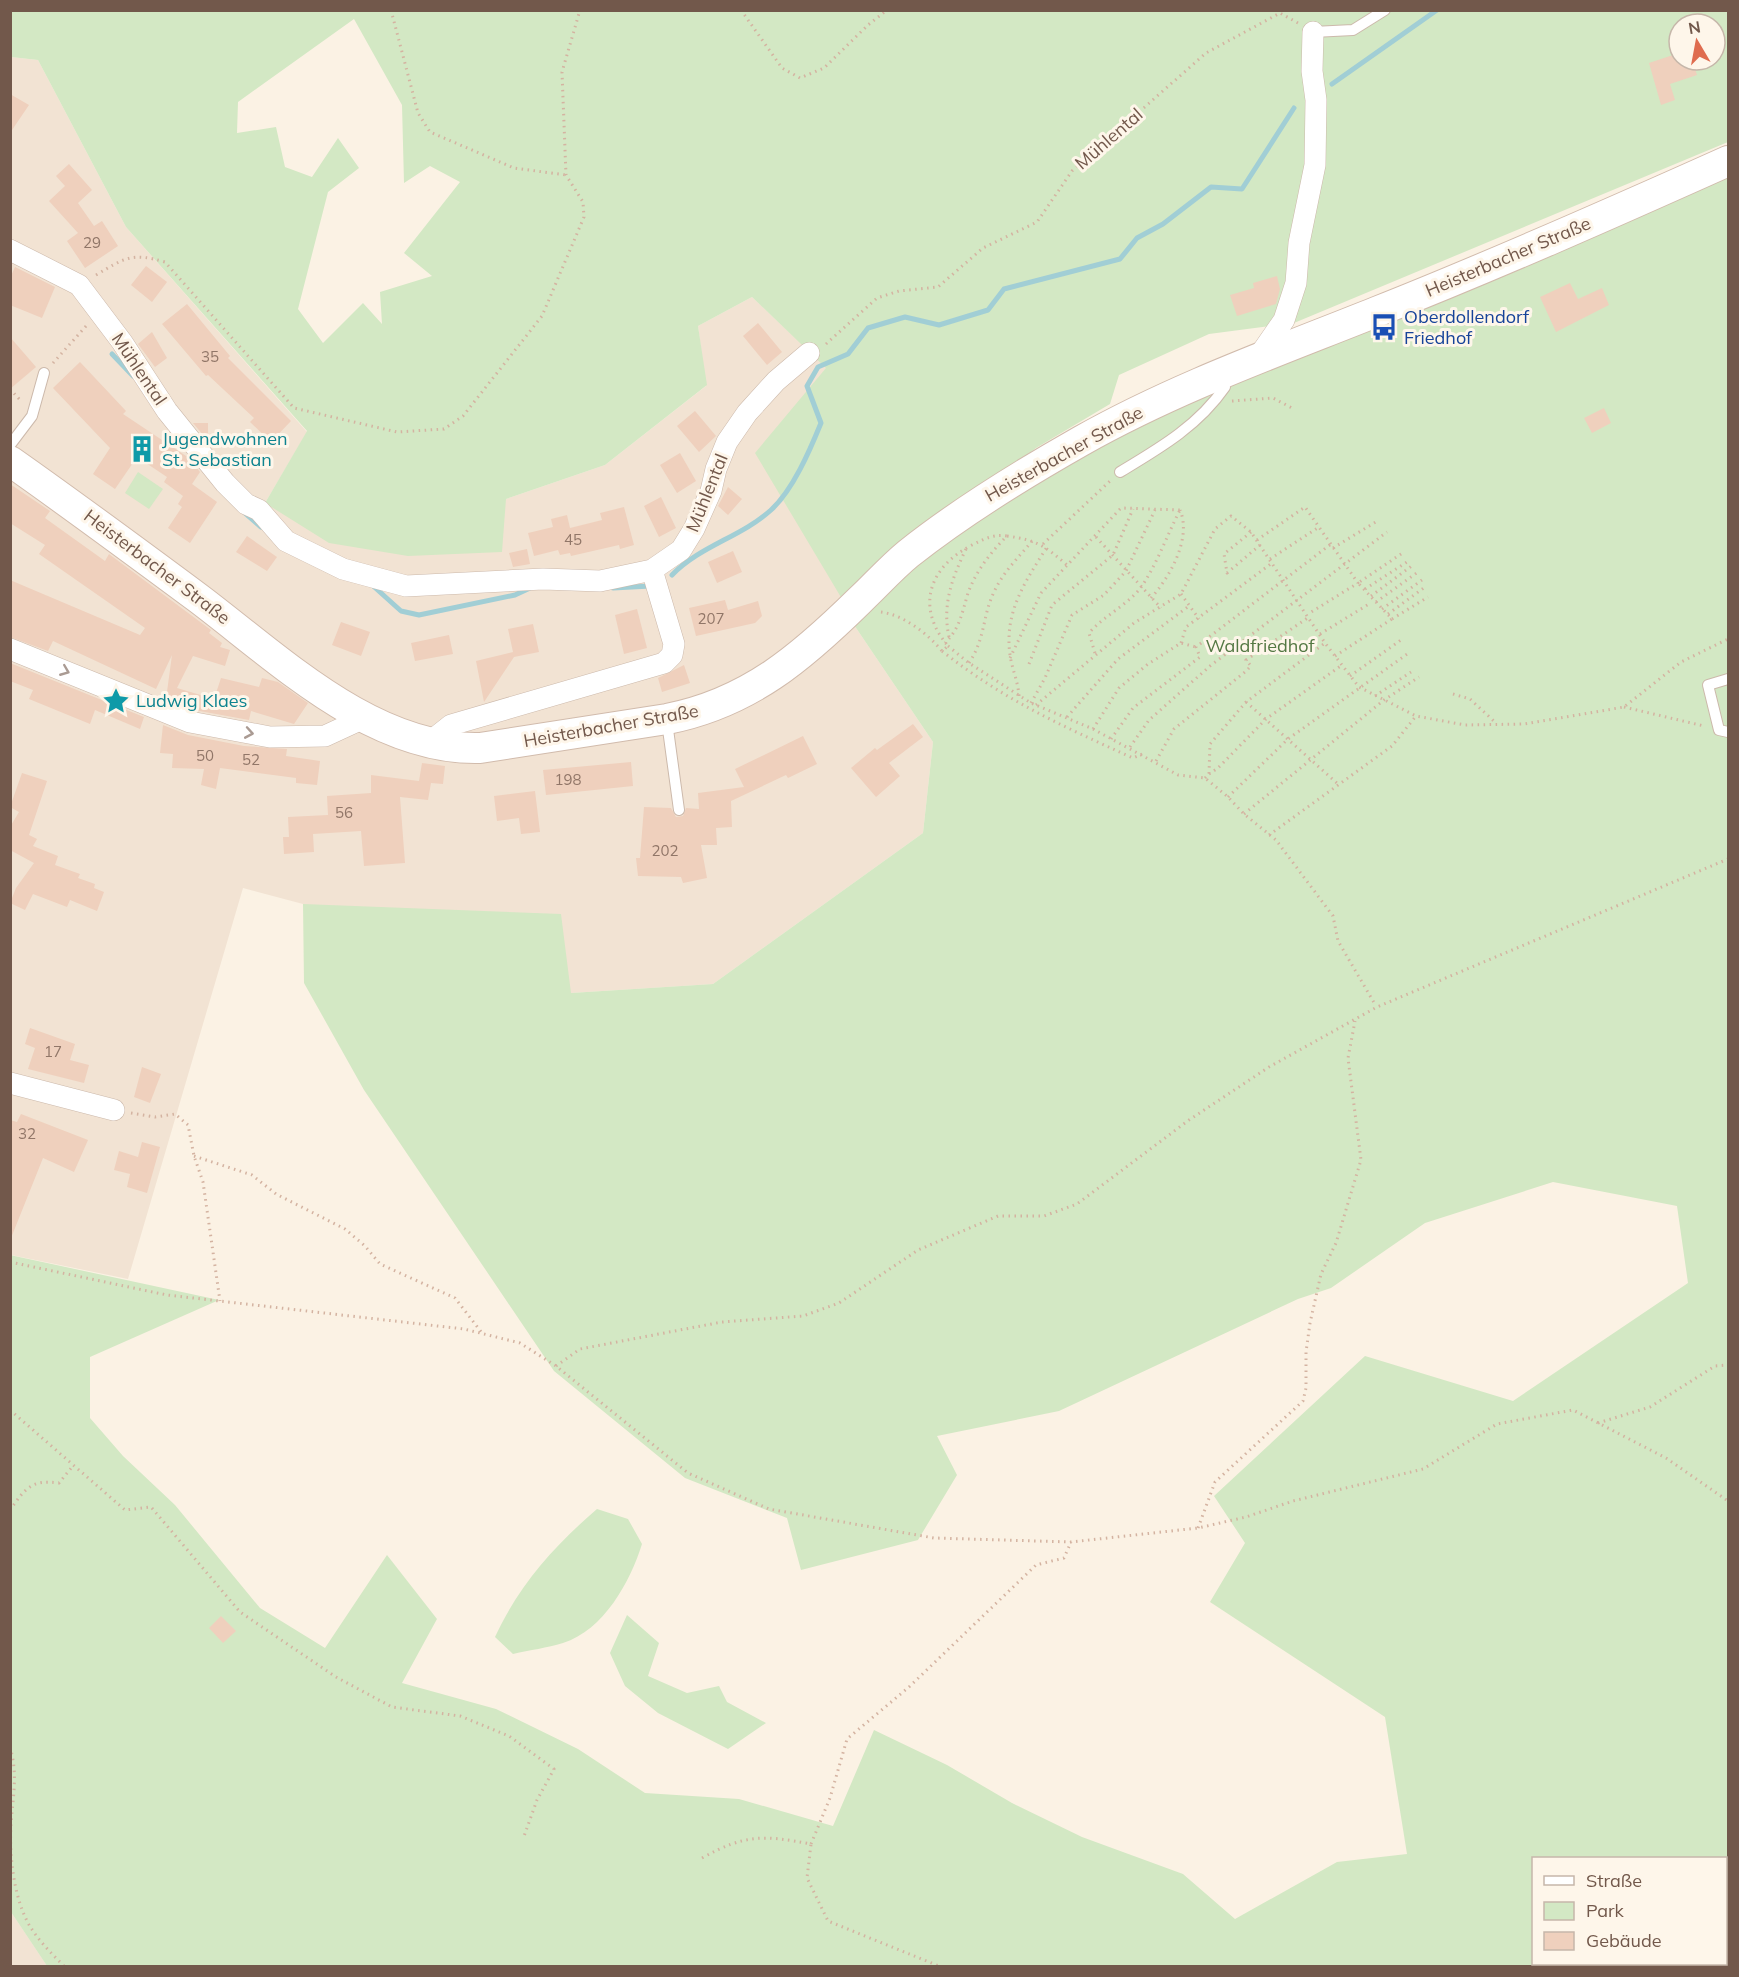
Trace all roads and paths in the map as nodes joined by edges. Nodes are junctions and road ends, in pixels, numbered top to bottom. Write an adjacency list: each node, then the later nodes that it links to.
1 (391, 10): 8 (path)
2 (580, 10): 8 (path)
3 (741, 10): 4 (path)
4 (887, 10)
5 (1385, 10): 6 (lane)
6 (1313, 32): 12 (path, Mühlental); 13 (street)
7 (1728, 161): 13 (main road, Heisterbacher Straße)
8 (566, 174): 10 (path)
9 (10, 250): 10 (street, Mühlental)
10 (79, 285): 11 (street, Mühlental)
11 (99, 310): 15 (path); 43 (street, Mühlental)
12 (809, 353): 43 (street, Mühlental)
13 (1259, 356): 14 (main road, Heisterbacher Straße)
14 (1222, 372): 16 (lane); 100 (main road, Heisterbacher Straße)
15 (44, 373): 18 (lane)
16 (1213, 404): 17 (path); 20 (lane)
17 (1293, 408)
18 (10, 445)
19 (10, 462): 99 (main road, Heisterbacher Straße)
20 (1120, 472): 32 (path)
21 (1132, 509): 22 (path); 29 (path); 37 (path)
22 (1155, 510): 23 (path); 44 (path)
23 (1180, 510): 50 (path); 55 (path)
24 (1379, 520): 34 (path)
25 (1319, 527): 31 (path); 34 (path); 39 (path)
26 (1251, 532): 31 (path); 33 (path); 52 (path)
27 (1387, 532): 40 (path)
28 (1007, 536): 30 (path); 35 (path); 68 (path)
29 (1096, 537): 37 (path); 41 (path)
30 (1034, 540): 32 (path); 81 (path)
31 (1257, 540): 33 (path)
32 (1045, 545): 41 (path); 80 (path)
33 (1260, 545): 39 (path)
34 (1332, 546): 40 (path); 46 (path)
35 (967, 547): 68 (path); 72 (path)
36 (1404, 552): 48 (path)
37 (1113, 555): 44 (path); 82 (path)
38 (1410, 560): 51 (path)
39 (1271, 561): 46 (path); 65 (path)
40 (1343, 563): 48 (path); 56 (path)
41 (1068, 565): 80 (path)
42 (1413, 565): 53 (path)
43 (652, 570): 107 (street, Heisterbacher Straße)
44 (1126, 571): 50 (path); 94 (path)
45 (1418, 572): 57 (path)
46 (1283, 580): 56 (path); 74 (path)
47 (1422, 580): 61 (path)
48 (1358, 583): 51 (path); 64 (path)
49 (1425, 587): 63 (path)
50 (1140, 588): 55 (path); 78 (path)
51 (1365, 589): 53 (path)
52 (1181, 594): 59 (path); 60 (path)
53 (1371, 596): 57 (path)
54 (1428, 597): 66 (path)
55 (1151, 598): 60 (path)
56 (1297, 598): 64 (path); 108 (path)
57 (1377, 602): 61 (path)
58 (1369, 604): 67 (path)
59 (1189, 606): 65 (path); 98 (path)
60 (1161, 609): 78 (path)
61 (1382, 609): 63 (path)
62 (878, 612): 76 (path)
63 (1388, 614): 66 (path)
64 (1309, 616): 67 (path); 111 (path)
65 (1199, 619): 73 (path)
66 (1392, 619): 79 (path)
67 (1320, 634): 71 (path)
68 (950, 638): 72 (path)
69 (1728, 639): 96 (path)
70 (1401, 640): 85 (path)
71 (1325, 643): 79 (path); 93 (path)
72 (946, 644): 76 (path); 81 (path)
73 (1181, 644): 74 (path); 103 (path)
74 (1196, 647): 105 (path)
75 (10, 649): 99 (street, one-way to 99)
76 (942, 651): 109 (path)
77 (1410, 652): 88 (path)
78 (1095, 654): 95 (path)
79 (1335, 656): 83 (path)
80 (1010, 658): 90 (path)
81 (969, 663): 90 (path)
82 (1029, 664)
83 (1342, 665): 85 (path); 101 (path)
84 (1411, 672): 91 (path)
85 (1350, 676): 88 (path)
86 (1419, 677): 92 (path)
87 (1728, 679): 104 (lane)
88 (1359, 687): 91 (path); 106 (path)
89 (1453, 694): 102 (path)
90 (1019, 696): 94 (path)
91 (1376, 696): 92 (path)
92 (1384, 700): 97 (path); 110 (path)
93 (1246, 702): 101 (path); 112 (path)
94 (1030, 704): 95 (path)
95 (1036, 705): 98 (path)
96 (1624, 707): 102 (path); 104 (path)
97 (1416, 716): 102 (path); 114 (path)
98 (1067, 717): 103 (path)
99 (364, 718): 107 (main road, Heisterbacher Straße)
100 (667, 719): 107 (main road, Heisterbacher Straße); 116 (lane)
101 (1266, 719): 106 (path); 112 (path)
102 (1497, 724)
103 (1093, 729): 105 (path)
104 (1724, 731)
105 (1111, 739): 108 (path)
106 (1288, 739): 110 (path); 115 (path)
107 (427, 744)
108 (1129, 748): 109 (path)
109 (1142, 753): 111 (path)
110 (1311, 759): 114 (path); 117 (path)
111 (1156, 762): 113 (path)
112 (1209, 774): 113 (path)
113 (1205, 778): 115 (path)
114 (1338, 784): 118 (path)
115 (1228, 797): 117 (path)
116 (679, 810)
117 (1244, 814): 118 (path)
118 (1269, 835): 120 (path)
119 (1728, 859): 120 (path)
120 (1377, 1007): 121 (path)
121 (1355, 1021): 129 (path); 135 (path)
122 (10, 1083): 123 (street)
123 (114, 1110): 124 (path)
124 (194, 1156): 126 (path); 127 (path)
125 (10, 1262): 126 (path)
126 (220, 1301): 127 (path)
127 (482, 1334): 129 (path)
128 (1728, 1365): 131 (path)
129 (556, 1366): 136 (path)
130 (10, 1410): 132 (path)
131 (1598, 1423): 133 (path); 135 (path)
132 (72, 1467): 134 (path); 138 (path)
133 (1728, 1501)
134 (10, 1510)
135 (1198, 1528): 136 (path)
136 (1071, 1542): 139 (path)
137 (10, 1747): 141 (path)
138 (523, 1839)
139 (811, 1844): 140 (path); 142 (path)
140 (702, 1858)
141 (64, 1966)
142 (939, 1966)

